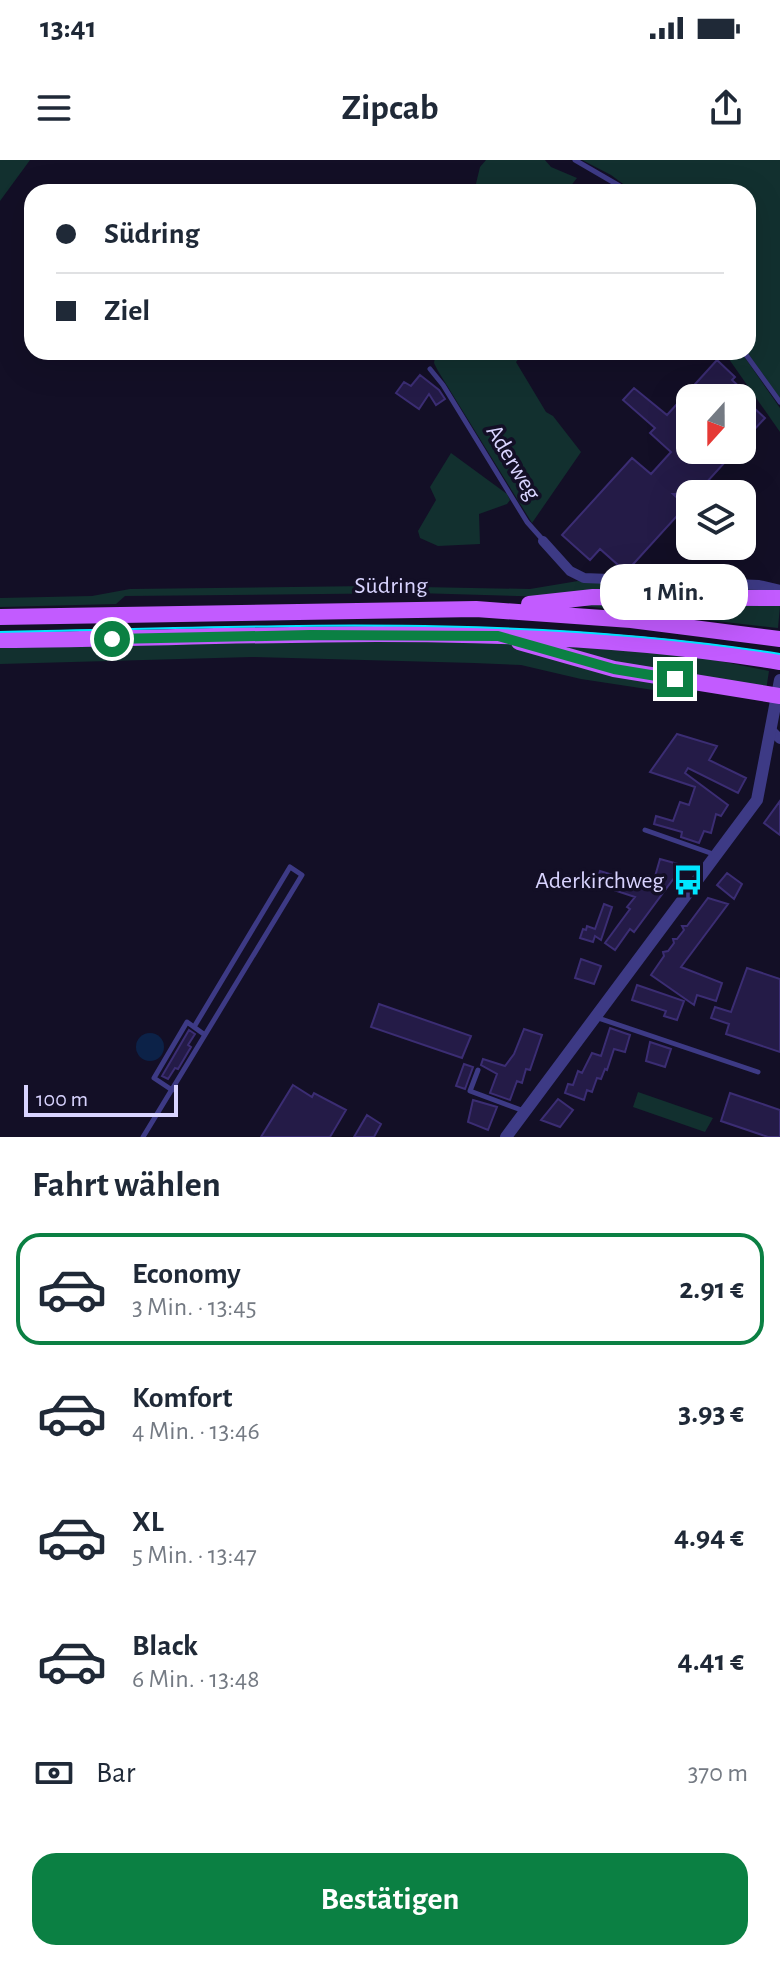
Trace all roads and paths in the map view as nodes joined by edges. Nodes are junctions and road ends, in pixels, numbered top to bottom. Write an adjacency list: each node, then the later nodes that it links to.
1 (575, 160): 2 (lane)
2 (616, 184)
3 (750, 360): 5 (lane)
4 (430, 369): 6 (lane, Aderweg)
5 (780, 402)
6 (543, 541): 7 (street, Aderweg)
7 (780, 590)
8 (780, 598): 9 (main road)
9 (476, 609): 10 (main road, Südring); 12 (main road, Südring)
10 (0, 617)
11 (498, 636): 13 (main road, Südring); 14 (main road, Südring); 15 (main road)
12 (780, 639)
13 (0, 640)
14 (778, 662)
15 (779, 691): 16 (street)
16 (775, 735): 18 (street)
17 (645, 830): 18 (lane)
18 (716, 855): 19 (street)
19 (595, 1016): 23 (lane); 25 (street)
20 (194, 1027): 21 (lane); 21 (lane); 24 (lane)
21 (205, 1035): 24 (lane)
22 (478, 1070): 25 (lane)
23 (758, 1072)
24 (172, 1090): 26 (lane)
25 (525, 1111): 27 (street)
26 (143, 1137)
27 (506, 1137)

